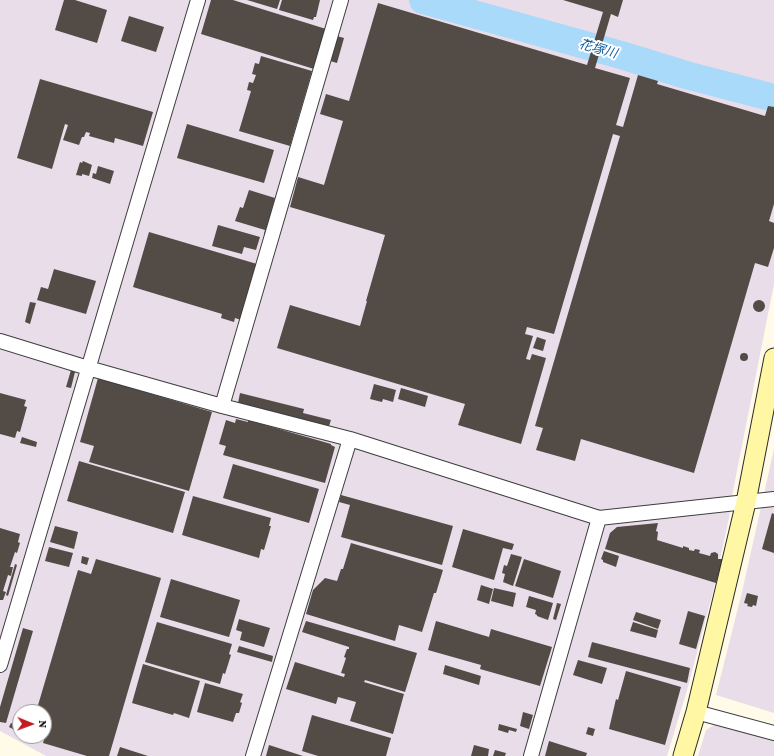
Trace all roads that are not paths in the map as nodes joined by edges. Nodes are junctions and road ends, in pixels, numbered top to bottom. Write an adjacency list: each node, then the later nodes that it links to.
1 (198, 0): 5 (street)
2 (341, 0): 6 (street)
3 (0, 342): 5 (street)
4 (774, 358): 9 (street)
5 (88, 368): 6 (street); 11 (street)
6 (222, 406): 7 (street)
7 (350, 439): 10 (street); 14 (street)
8 (774, 499): 9 (street)
9 (746, 502): 10 (street); 12 (street)
10 (599, 518): 15 (street)
11 (0, 665)
12 (696, 712): 13 (street); 16 (street)
13 (774, 733)
14 (253, 756)
15 (531, 756)
16 (683, 756)

